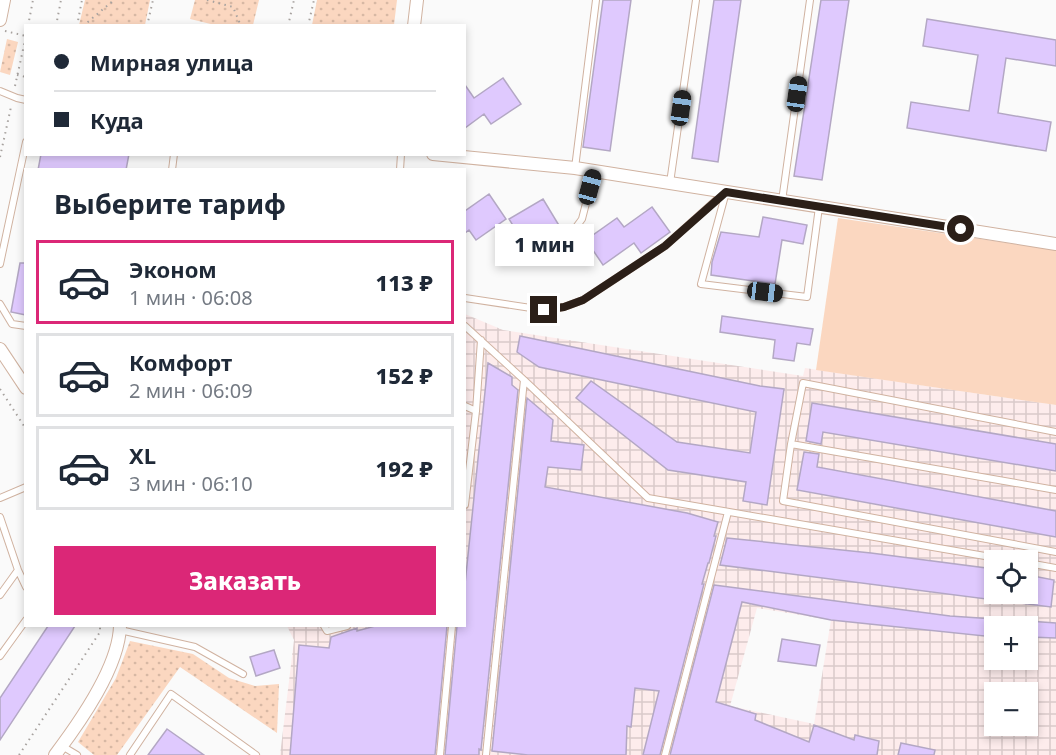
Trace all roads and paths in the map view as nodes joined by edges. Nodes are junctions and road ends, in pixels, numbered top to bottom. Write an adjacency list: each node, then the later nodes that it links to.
1 (4, 0): 14 (street)
2 (33, 0): 15 (path)
3 (61, 0): 16 (path)
4 (82, 0): 17 (path)
5 (114, 0): 18 (path)
6 (153, 0): 19 (path)
7 (207, 0): 20 (path)
8 (294, 0): 21 (path)
9 (314, 0): 22 (path)
10 (417, 0): 23 (street)
11 (596, 0): 32 (lane)
12 (696, 0): 34 (lane)
13 (810, 0): 36 (lane)
14 (0, 20)
15 (28, 24)
16 (56, 24)
17 (77, 24)
18 (85, 24)
19 (147, 24)
20 (240, 24)
21 (288, 24)
22 (308, 24)
23 (414, 24)
24 (0, 30): 25 (path)
25 (24, 36)
26 (17, 75): 27 (path)
27 (24, 77)
28 (0, 91): 29 (lane)
29 (24, 99)
30 (24, 151): 40 (lane)
31 (453, 156): 32 (street)
32 (574, 168): 33 (street)
33 (594, 171): 34 (street); 38 (lane)
34 (670, 183): 35 (street)
35 (726, 192): 36 (street); 37 (lane); 41 (lane)
36 (782, 201): 37 (street)
37 (819, 207): 39 (street)
38 (568, 238)
39 (1056, 244)
40 (0, 264)
41 (466, 298)
42 (0, 304): 43 (lane)
43 (24, 326)
44 (466, 327): 45 (lane)
45 (482, 340): 47 (lane); 51 (lane)
46 (0, 349): 48 (street)
47 (524, 380): 59 (lane); 82 (lane)
48 (24, 385)
49 (0, 389): 52 (path)
50 (466, 406): 51 (lane)
51 (476, 411): 57 (lane)
52 (24, 426)
53 (1056, 432): 54 (lane)
54 (791, 444): 56 (lane); 61 (lane)
55 (24, 488): 58 (lane)
56 (1056, 490)
57 (466, 495)
58 (0, 498)
59 (728, 512): 62 (lane); 83 (lane)
60 (0, 517): 65 (lane)
61 (1056, 552)
62 (984, 556)
63 (1038, 565): 64 (lane)
64 (1056, 568)
65 (18, 570): 66 (lane); 67 (lane)
66 (24, 583)
67 (0, 595)
68 (24, 623): 74 (lane)
69 (100, 627): 77 (path)
70 (325, 627): 71 (lane)
71 (343, 627)
72 (452, 627): 81 (lane)
73 (120, 628): 75 (lane); 76 (street)
74 (0, 656)
75 (243, 674)
76 (59, 750): 78 (lane)
77 (19, 755)
78 (77, 755)
79 (130, 755): 80 (lane)
80 (256, 755)
81 (440, 755)
82 (486, 755)
83 (664, 755)

